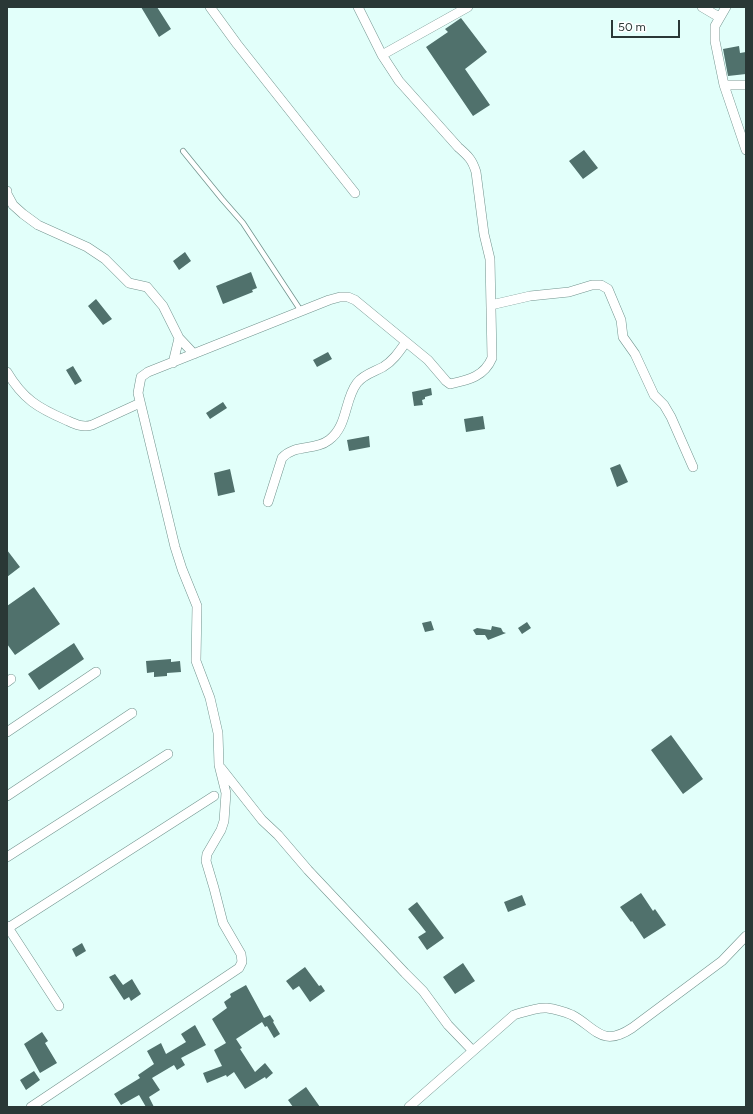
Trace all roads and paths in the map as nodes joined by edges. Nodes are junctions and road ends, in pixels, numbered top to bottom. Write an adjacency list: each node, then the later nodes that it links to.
1 (210, 7): 13 (street)
2 (358, 7): 7 (street)
3 (468, 7): 7 (street)
4 (702, 7): 6 (street)
5 (726, 7): 6 (street)
6 (719, 17): 8 (street)
7 (382, 55): 15 (street)
8 (724, 85): 9 (street); 10 (street)
9 (746, 85)
10 (746, 150)
11 (183, 151): 16 (lane)
12 (7, 191): 14 (street)
13 (355, 193)
14 (7, 194): 17 (street)
15 (491, 306): 18 (street); 23 (street)
16 (301, 311): 18 (street); 19 (street)
17 (179, 338): 19 (street); 20 (street)
18 (406, 342): 24 (street)
19 (194, 354): 20 (street)
20 (173, 363): 22 (street)
21 (7, 372): 22 (street)
22 (140, 403): 29 (street)
23 (693, 467)
24 (268, 502)
25 (96, 672): 27 (street)
26 (132, 713): 30 (street)
27 (7, 732)
28 (168, 754): 32 (street)
29 (219, 765): 36 (street); 37 (street)
30 (7, 796)
31 (214, 796): 33 (street)
32 (7, 858)
33 (8, 927): 35 (street)
34 (746, 936): 36 (street)
35 (59, 1006)
36 (473, 1051): 38 (street)
37 (32, 1107)
38 (409, 1107)

